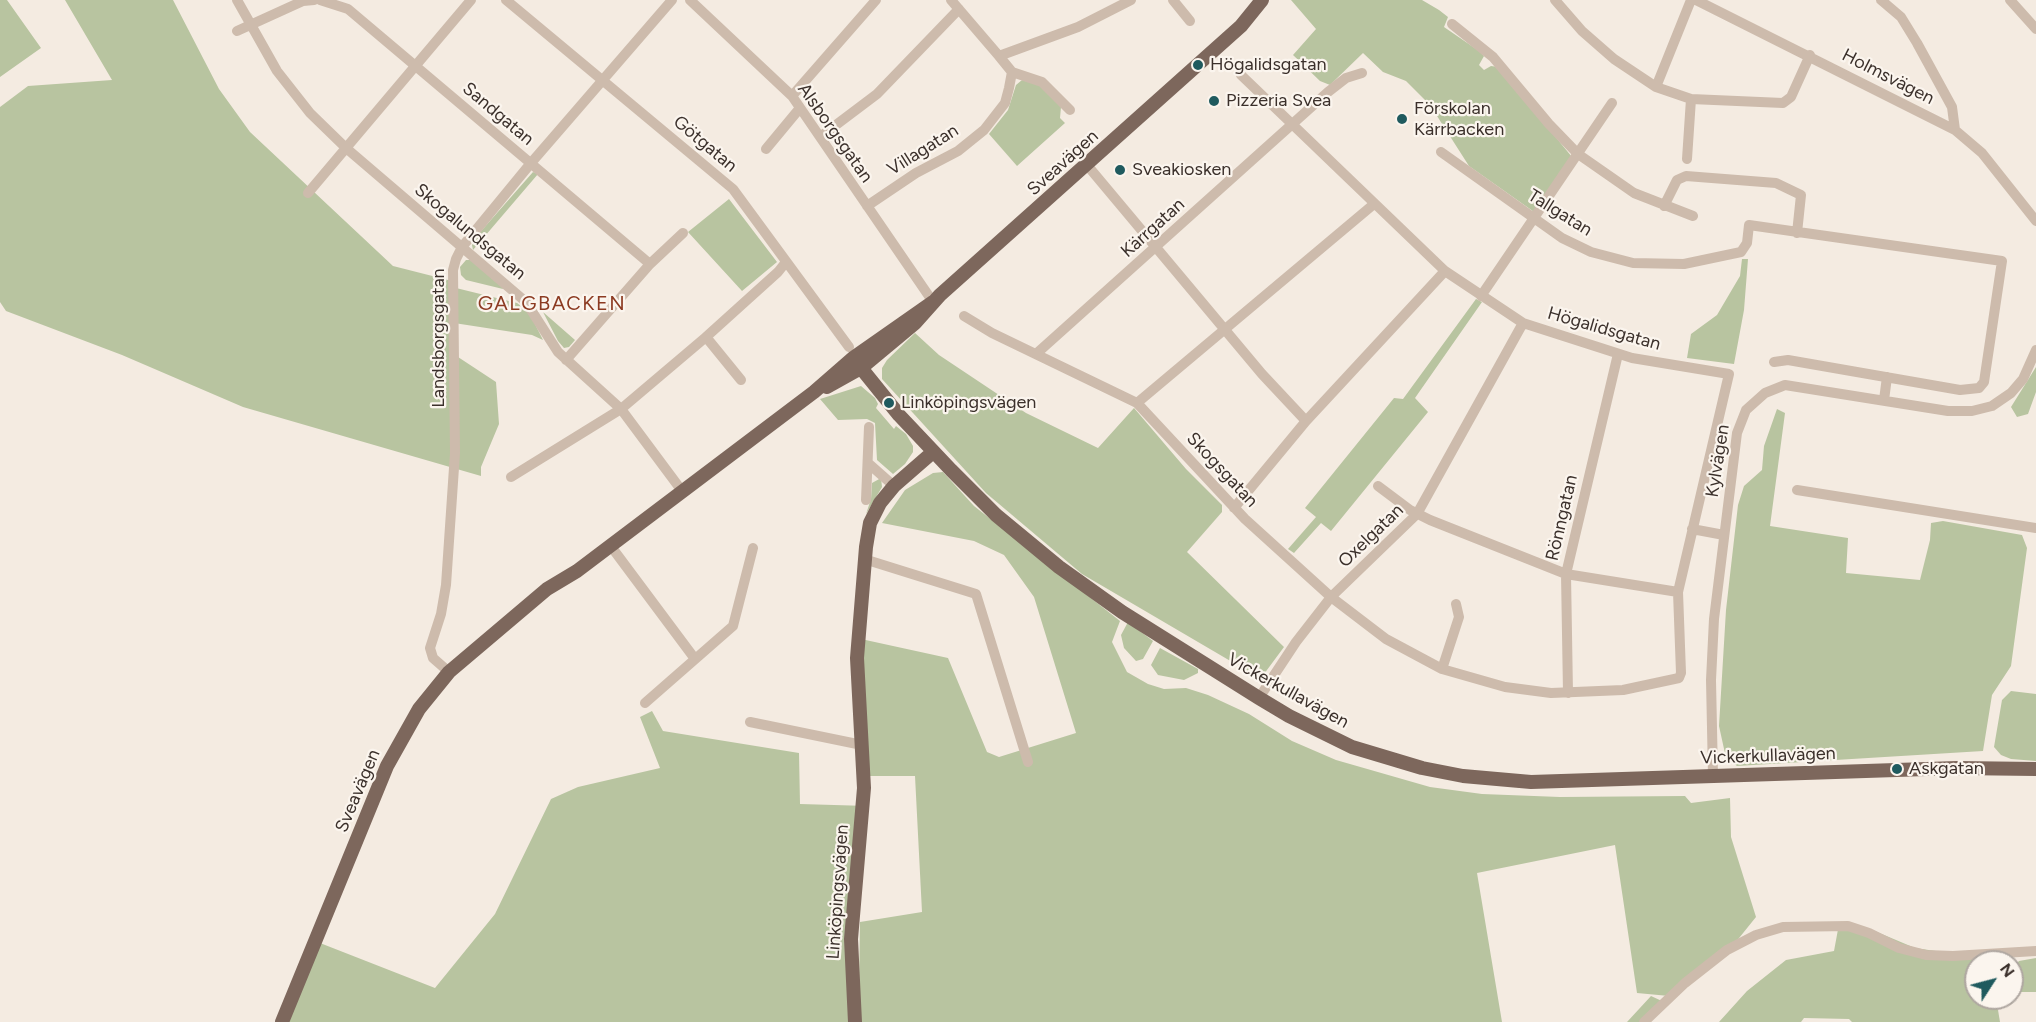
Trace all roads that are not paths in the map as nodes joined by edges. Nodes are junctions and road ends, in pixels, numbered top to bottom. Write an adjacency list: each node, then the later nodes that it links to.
1 (237, 0): 21 (street, Skogalundsgatan)
2 (314, 0): 21 (street)
3 (320, 0): 27 (street, Sandgatan)
4 (471, 0): 27 (street)
5 (506, 0): 31 (street, Götgatan)
6 (672, 0): 31 (street, Landsborgsgatan)
7 (690, 0): 33 (street, Alsborgsgatan)
8 (876, 0): 33 (street)
9 (951, 0): 18 (street)
10 (1131, 0): 26 (street)
11 (1173, 0): 19 (street)
12 (1253, 0): 24 (main road, Sveavägen)
13 (1262, 0): 24 (main road, Sveavägen)
14 (1555, 0): 32 (street)
15 (1693, 0): 25 (street, Holmsvägen); 32 (street)
16 (1881, 0): 39 (street)
17 (2010, 0): 22 (street)
18 (959, 9): 26 (street); 40 (street)
19 (1190, 21)
20 (1452, 24): 44 (street)
21 (249, 25): 23 (street); 41 (street, Skogalundsgatan)
22 (2036, 29)
23 (237, 31)
24 (1215, 48): 47 (main road, Sveavägen)
25 (1809, 55): 34 (street); 39 (street, Holmsvägen)
26 (999, 56): 28 (street)
27 (415, 66): 41 (street); 46 (street, Sandgatan)
28 (1012, 72): 37 (street); 50 (street, Villagatan)
29 (1362, 73): 38 (street, Kärrgatan)
30 (1241, 75): 38 (street, Högalidsgatan)
31 (602, 80): 46 (street, Landsborgsgatan); 59 (street, Götgatan)
32 (1656, 87): 34 (street)
33 (792, 96): 36 (street, Alsborgsgatan)
34 (1691, 99): 45 (street)
35 (1612, 103): 44 (street)
36 (800, 108): 40 (street, Alsborgsgatan); 42 (street)
37 (1070, 110)
38 (1292, 125): 49 (street, Högalidsgatan); 58 (street, Kärrgatan)
39 (1955, 130): 54 (street, Holmsvägen)
40 (820, 137): 50 (street, Alsborgsgatan)
41 (346, 148): 48 (street); 57 (street, Skogalundsgatan)
42 (766, 149)
43 (1441, 153): 53 (street, Tallgatan)
44 (1578, 154): 51 (street); 53 (street)
45 (1687, 159)
46 (531, 163): 57 (street, Landsborgsgatan); 60 (street, Sandgatan)
47 (1087, 165): 58 (street); 63 (main road, Sveavägen)
48 (308, 193)
49 (1374, 204): 61 (street, Högalidsgatan); 66 (street)
50 (867, 206): 63 (street, Alsborgsgatan)
51 (1664, 206): 52 (street); 55 (street)
52 (1694, 216)
53 (1535, 219): 55 (street, Tallgatan); 62 (street)
54 (2036, 221)
55 (1797, 232): 74 (street)
56 (683, 233): 60 (street)
57 (462, 247): 72 (street, Skogalundsgatan); 103 (street, Landsborgsgatan)
58 (1156, 247): 66 (street); 69 (street, Kärrgatan)
59 (786, 262): 67 (street); 71 (street, Götgatan)
60 (650, 264): 72 (street)
61 (1445, 271): 62 (street, Högalidsgatan); 79 (street)
62 (1481, 296): 65 (street, Högalidsgatan)
63 (933, 302): 71 (main road, Sveavägen)
64 (964, 316): 69 (street, Skogsgatan)
65 (1523, 323): 70 (street, Högalidsgatan); 90 (street, Oxelgatan)
66 (1225, 330): 77 (street); 79 (street)
67 (706, 337): 75 (street); 78 (street)
68 (2036, 350): 76 (street, Kylvägen)
69 (1036, 354): 77 (street, Skogsgatan)
70 (1618, 354): 91 (street, Högalidsgatan); 97 (street, Rönngatan)
71 (855, 358): 81 (main road, Vickerkullavägen); 87 (main road, Sveavägen)
72 (566, 360): 78 (street, Skogalundsgatan)
73 (1774, 362): 74 (street)
74 (1887, 377): 76 (street)
75 (741, 380)
76 (1884, 400): 93 (street, Kylvägen)
77 (1137, 403): 89 (street, Skogsgatan)
78 (621, 410): 83 (street); 87 (street, Skogalundsgatan)
79 (1306, 421): 89 (street)
80 (869, 427): 82 (street)
81 (933, 452): 84 (main road, Linköpingsvägen); 105 (main road, Vickerkullavägen)
82 (868, 463): 84 (street); 88 (street)
83 (511, 477)
84 (894, 486): 96 (main road, Linköpingsvägen)
85 (1378, 486): 90 (street)
86 (1797, 490): 92 (street)
87 (682, 491): 94 (main road, Sveavägen)
88 (866, 500)
89 (1234, 508): 99 (street, Skogsgatan)
90 (1417, 514): 97 (street); 99 (street, Oxelgatan)
91 (1692, 528): 93 (street); 98 (street)
92 (2036, 528)
93 (1724, 535): 111 (street, Kylvägen)
94 (610, 545): 101 (street); 103 (main road, Sveavägen)
95 (753, 548): 101 (street)
96 (864, 559): 108 (main road, Linköpingsvägen); 109 (street)
97 (1566, 574): 98 (street); 104 (street, Rönngatan)
98 (1678, 592): 104 (street, Skogsgatan)
99 (1331, 597): 102 (street, Skogsgatan); 105 (street, Oxelgatan)
100 (1456, 604): 102 (street)
101 (695, 659): 106 (street)
102 (1442, 669): 104 (street, Skogsgatan)
103 (449, 672): 113 (main road, Sveavägen)
104 (1568, 693)
105 (1259, 698): 111 (main road, Vickerkullavägen)
106 (645, 703)
107 (750, 722): 108 (street)
108 (862, 745): 114 (main road, Linköpingsvägen)
109 (1028, 762)
110 (2036, 769): 111 (main road, Vickerkullavägen)
111 (1713, 776)
112 (2036, 951): 115 (street)
113 (282, 1022)
114 (855, 1022)
115 (1644, 1022)

